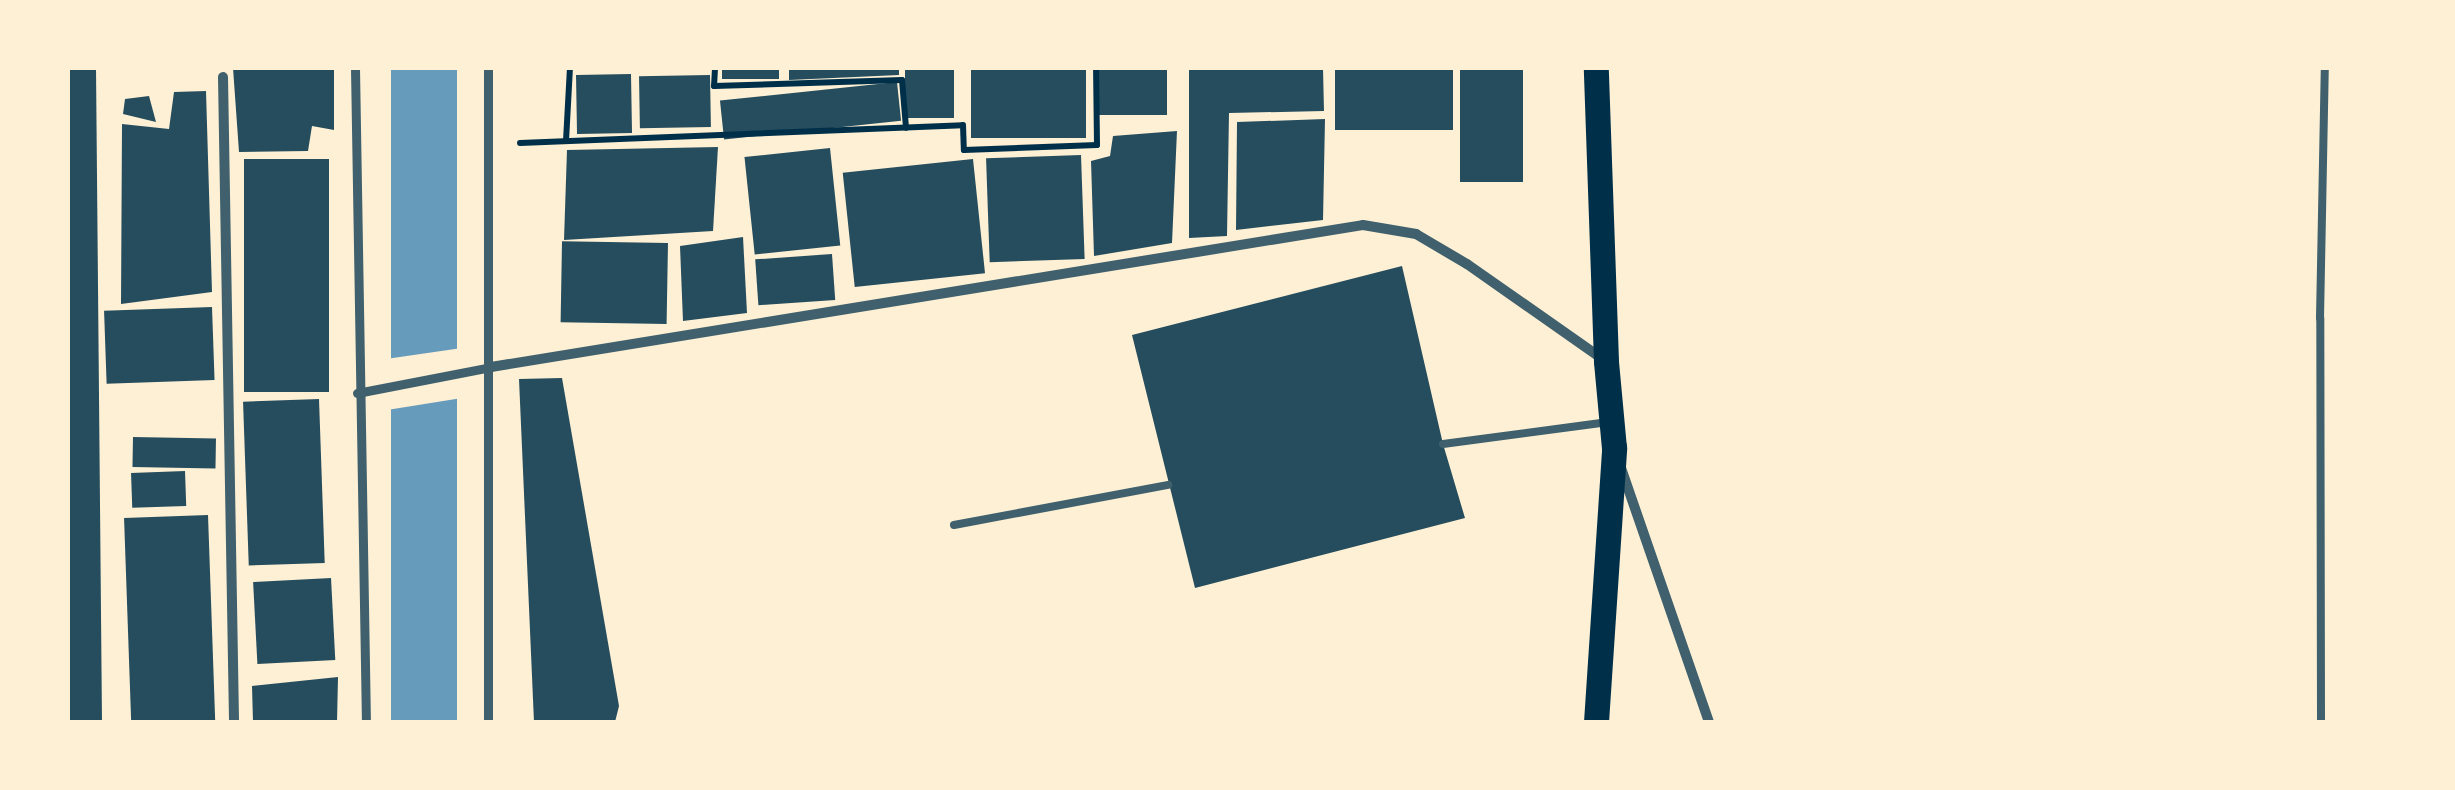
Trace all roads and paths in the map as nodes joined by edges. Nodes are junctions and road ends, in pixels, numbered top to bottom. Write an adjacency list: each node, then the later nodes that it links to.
1 (355, 68): 14 (street)
2 (488, 68): 11 (street)
3 (570, 68): 10 (path)
4 (715, 68): 9 (path)
5 (1096, 68): 9 (path)
6 (1596, 68): 12 (main road)
7 (2325, 68): 25 (lane)
8 (223, 78): 20 (street)
9 (906, 128): 10 (path)
10 (566, 141): 11 (path)
11 (489, 144): 13 (street)
12 (1606, 362): 13 (street); 15 (main road)
13 (491, 368): 14 (street); 22 (street)
14 (358, 392): 21 (street)
15 (1612, 421): 16 (lane); 17 (main road)
16 (1443, 444)
17 (1614, 448): 23 (main road); 24 (street)
18 (1168, 486): 19 (lane)
19 (954, 525)
20 (234, 722)
21 (366, 722)
22 (488, 722)
23 (1596, 722)
24 (1709, 722)
25 (2321, 722)

